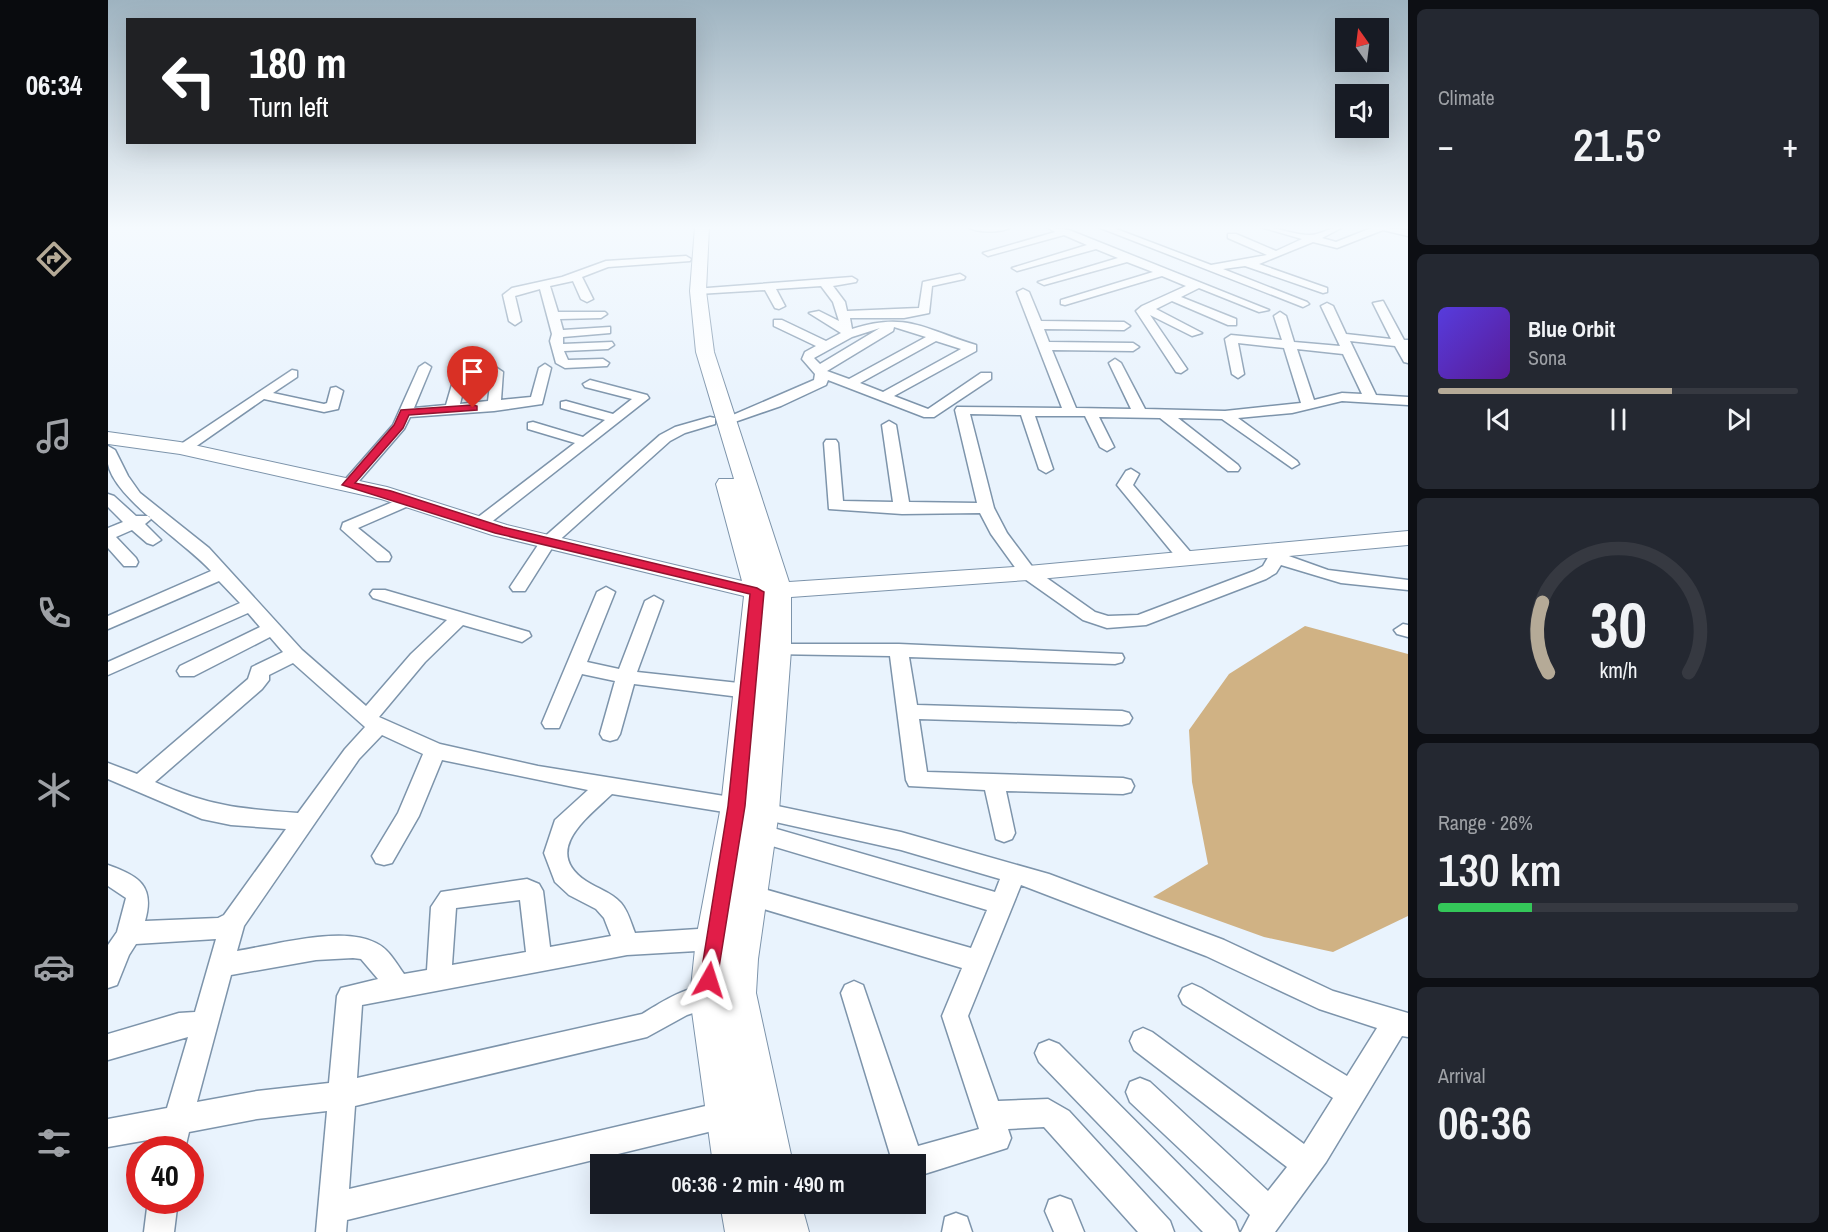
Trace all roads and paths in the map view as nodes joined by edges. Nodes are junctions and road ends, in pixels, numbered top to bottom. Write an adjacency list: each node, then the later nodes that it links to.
1 (542, 284): 33 (street)
2 (544, 284): 31 (street)
3 (581, 284): 20 (street)
4 (685, 284): 84 (street)
5 (698, 284): 17 (street)
6 (778, 284): 14 (street)
7 (828, 284): 30 (street)
8 (927, 284): 30 (street)
9 (1124, 284): 21 (street)
10 (1194, 284): 15 (street)
11 (1202, 284): 15 (street)
12 (1250, 284): 23 (street)
13 (1307, 284): 16 (street)
14 (768, 285): 17 (street); 24 (street)
15 (1198, 286): 19 (street); 27 (street)
16 (1323, 290)
17 (698, 291): 84 (street)
18 (1023, 292): 37 (street)
19 (1173, 297): 26 (street); 34 (street)
20 (587, 299)
21 (1065, 302)
22 (1379, 303): 45 (street)
23 (1303, 304)
24 (778, 306)
25 (1328, 306): 44 (street)
26 (1146, 308): 41 (street); 59 (street)
27 (1263, 310)
28 (815, 313): 40 (street)
29 (601, 314): 31 (street)
30 (844, 315): 40 (street)
31 (554, 316): 42 (street)
32 (1280, 316): 47 (street)
33 (515, 321)
34 (1232, 322)
35 (778, 323): 48 (street)
36 (897, 323): 40 (street); 43 (street); 60 (street)
37 (1035, 325): 38 (street); 49 (street)
38 (1125, 326)
39 (606, 330): 42 (street)
40 (848, 333): 48 (street)
41 (1196, 333)
42 (558, 334): 51 (street)
43 (935, 337): 65 (street); 69 (street)
44 (1343, 337): 45 (street); 52 (street)
45 (1404, 343): 53 (street)
46 (608, 345): 51 (street)
47 (1289, 345): 52 (street); 63 (street); 74 (street)
48 (826, 346): 60 (street)
49 (1045, 346): 50 (street); 78 (street)
50 (1133, 347)
51 (557, 348): 54 (street)
52 (1349, 351): 70 (street)
53 (1408, 358)
54 (603, 363)
55 (1115, 363): 80 (street)
56 (425, 367): 76 (street)
57 (463, 368): 75 (street)
58 (545, 368): 73 (street)
59 (1181, 369)
60 (820, 371): 65 (street); 84 (street)
61 (497, 372): 73 (street)
62 (292, 374): 68 (street)
63 (1238, 374)
64 (986, 376): 69 (street)
65 (851, 383): 69 (street)
66 (590, 384): 83 (street)
67 (336, 391): 68 (street)
68 (262, 395): 91 (street)
69 (885, 396)
70 (1370, 397): 71 (street); 74 (street)
71 (1408, 401)
72 (566, 405): 83 (street)
73 (494, 406): 75 (street)
74 (1309, 406): 82 (street)
75 (452, 409): 76 (street)
76 (405, 412): 98 (street)
77 (1027, 412): 78 (street); 95 (street); 101 (street)
78 (1071, 413): 79 (street)
79 (1091, 414): 80 (street); 90 (street)
80 (1140, 414): 81 (street)
81 (1164, 414): 82 (street); 94 (street)
82 (1225, 415): 93 (street)
83 (616, 419): 88 (street)
84 (718, 421): 110 (street); 119 (street)
85 (890, 424): 102 (street)
86 (533, 426): 88 (street)
87 (108, 438): 91 (street)
88 (586, 442): 105 (street)
89 (831, 443): 102 (street)
90 (1107, 447)
91 (183, 449): 98 (street)
92 (108, 450): 97 (street)
93 (1292, 464)
94 (1233, 468)
95 (1046, 470)
96 (1131, 474): 112 (street)
97 (114, 479): 103 (street)
98 (348, 485): 100 (street)
99 (108, 499): 104 (street)
100 (407, 501): 105 (street); 113 (street)
101 (986, 508): 102 (street); 115 (street)
102 (902, 509)
103 (155, 513): 104 (street); 116 (street)
104 (135, 522): 107 (street); 109 (street)
105 (479, 524): 110 (street)
106 (1408, 530): 112 (street)
107 (108, 536): 114 (street)
108 (1408, 538): 111 (street)
109 (153, 540)
110 (548, 542): 118 (street); 119 (street)
111 (1278, 554): 112 (street); 115 (street); 117 (street)
112 (1184, 555): 115 (street)
113 (383, 557)
114 (130, 562)
115 (1025, 570): 119 (street)
116 (222, 573): 123 (street); 125 (street)
117 (1408, 585)
118 (519, 587)
119 (759, 587): 128 (street); 136 (street)
120 (606, 592): 132 (street)
121 (379, 594): 124 (street)
122 (654, 600): 135 (street)
123 (251, 605): 126 (street); 133 (street)
124 (458, 619): 127 (street); 139 (street)
125 (108, 623)
126 (273, 628): 130 (street); 134 (street)
127 (522, 636)
128 (778, 650): 129 (street); 148 (street)
129 (899, 650): 131 (street); 137 (street)
130 (295, 654): 139 (street); 144 (street)
131 (1115, 658)
132 (575, 666): 135 (street); 140 (street)
133 (108, 669)
134 (187, 671)
135 (626, 676): 136 (street); 141 (street)
136 (748, 691): 148 (street)
137 (908, 712): 138 (street); 145 (street)
138 (1122, 718)
139 (373, 722): 142 (street); 149 (street)
140 (552, 723)
141 (610, 734)
142 (435, 751): 146 (street); 151 (street)
143 (108, 771): 144 (street)
144 (141, 782): 149 (street)
145 (994, 783): 147 (street); 150 (street)
146 (608, 785): 148 (street); 158 (street)
147 (1123, 786)
148 (753, 816): 152 (street); 154 (street); 155 (street); 157 (street)
149 (303, 822): 156 (street)
150 (1004, 833)
151 (384, 856)
152 (1014, 874): 155 (street); 169 (street)
153 (108, 875): 159 (street)
154 (750, 895): 161 (street); 183 (street)
155 (1001, 904): 161 (street)
156 (233, 922): 159 (street); 162 (street)
157 (714, 939): 158 (street); 168 (street)
158 (627, 944): 160 (street)
159 (118, 945): 163 (street)
160 (539, 960): 164 (street); 164 (street)
161 (977, 962): 178 (street)
162 (221, 965): 165 (street); 170 (street)
163 (108, 977)
164 (439, 980): 165 (street)
165 (398, 987): 176 (street)
166 (854, 993): 184 (street)
167 (1192, 996): 175 (street)
168 (708, 997): 176 (street); 177 (street)
169 (1402, 1023): 175 (street)
170 (204, 1024): 172 (street); 179 (street)
171 (1143, 1041): 186 (street)
172 (108, 1047)
173 (1049, 1053): 196 (street)
174 (1140, 1092): 191 (street)
175 (1352, 1094): 186 (street)
176 (344, 1095): 179 (street); 190 (street)
177 (727, 1115): 182 (street); 190 (street)
178 (990, 1116): 185 (street); 195 (street)
179 (178, 1119): 180 (street); 181 (street)
180 (108, 1133)
181 (173, 1136)
182 (733, 1154)
183 (770, 1154)
184 (905, 1154)
185 (926, 1159)
186 (1307, 1164): 191 (street)
187 (161, 1214): 192 (street)
188 (743, 1214): 193 (street)
189 (783, 1214): 194 (street)
190 (331, 1220)
191 (1263, 1223)
192 (159, 1232)
193 (747, 1232)
194 (787, 1232)
195 (1158, 1232)
196 (1224, 1232)

